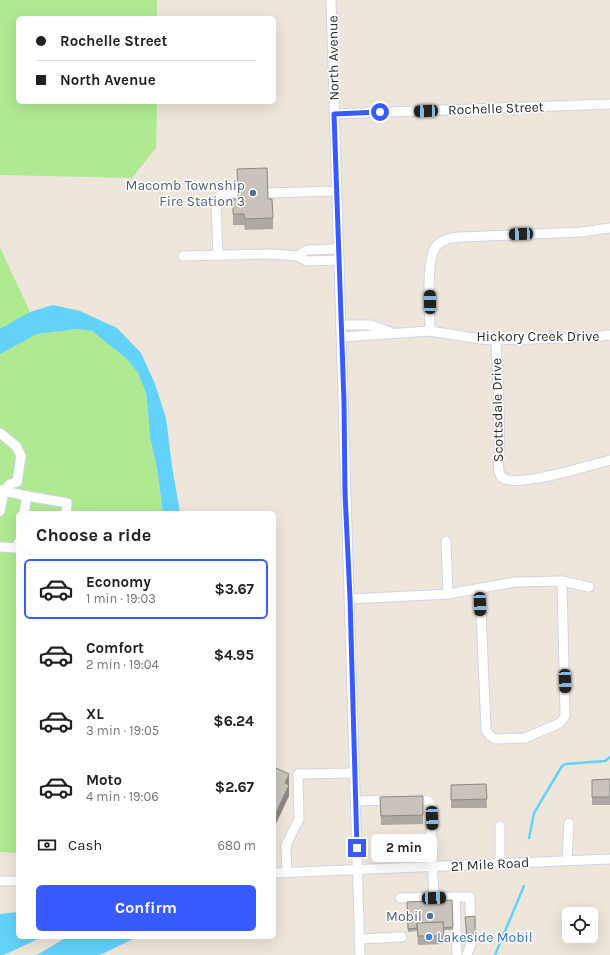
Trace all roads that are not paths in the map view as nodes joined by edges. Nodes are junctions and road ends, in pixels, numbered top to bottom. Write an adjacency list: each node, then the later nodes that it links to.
1 (331, 0): 3 (street, North Avenue)
2 (610, 104): 3 (street, Rochelle Street)
3 (334, 114): 4 (street, North Avenue)
4 (337, 191): 6 (street); 8 (street, North Avenue)
5 (238, 193): 9 (street)
6 (267, 193)
7 (610, 228): 14 (street)
8 (338, 249): 11 (street); 12 (street, North Avenue)
9 (218, 255): 10 (street); 11 (street)
10 (183, 256)
11 (297, 256): 12 (street)
12 (339, 260): 13 (street, North Avenue)
13 (341, 325): 15 (street, Hickory Creek Drive); 17 (street, North Avenue)
14 (430, 331): 15 (street, Hickory Creek Drive); 18 (street, Hickory Creek Drive)
15 (395, 334): 17 (street, Hickory Creek Drive)
16 (610, 335): 18 (street, Hickory Creek Drive)
17 (342, 337): 33 (street, North Avenue)
18 (496, 340): 20 (street, Scottsdale Drive)
19 (0, 433): 21 (street)
20 (610, 460)
21 (2, 491): 22 (street); 23 (street)
22 (27, 496): 24 (street); 25 (street)
23 (0, 511)
24 (24, 511)
25 (66, 511)
26 (446, 541): 32 (street)
27 (0, 547): 28 (street)
28 (16, 547)
29 (562, 580): 30 (street); 31 (street); 31 (street)
30 (589, 587)
31 (480, 589): 32 (street)
32 (448, 594): 33 (street)
33 (350, 598): 34 (street, North Avenue)
34 (355, 773): 35 (street, North Avenue); 44 (street)
35 (356, 801): 41 (street); 42 (street, North Avenue)
36 (569, 823): 39 (street)
37 (500, 826): 40 (street)
38 (610, 859): 39 (street, 21 Mile Road)
39 (567, 861): 40 (street, 21 Mile Road)
40 (500, 864): 41 (street, 21 Mile Road)
41 (433, 867): 42 (street, 21 Mile Road); 49 (street)
42 (357, 870): 44 (street, 21 Mile Road); 51 (street, North Avenue)
43 (276, 873): 44 (street, 21 Mile Road)
44 (287, 873)
45 (0, 881): 46 (street)
46 (16, 881)
47 (455, 897): 49 (street); 53 (street); 54 (street)
48 (400, 898): 49 (street)
49 (434, 898)
50 (402, 938): 51 (street)
51 (359, 939): 52 (street, North Avenue)
52 (360, 955)
53 (457, 955)
54 (467, 955)

